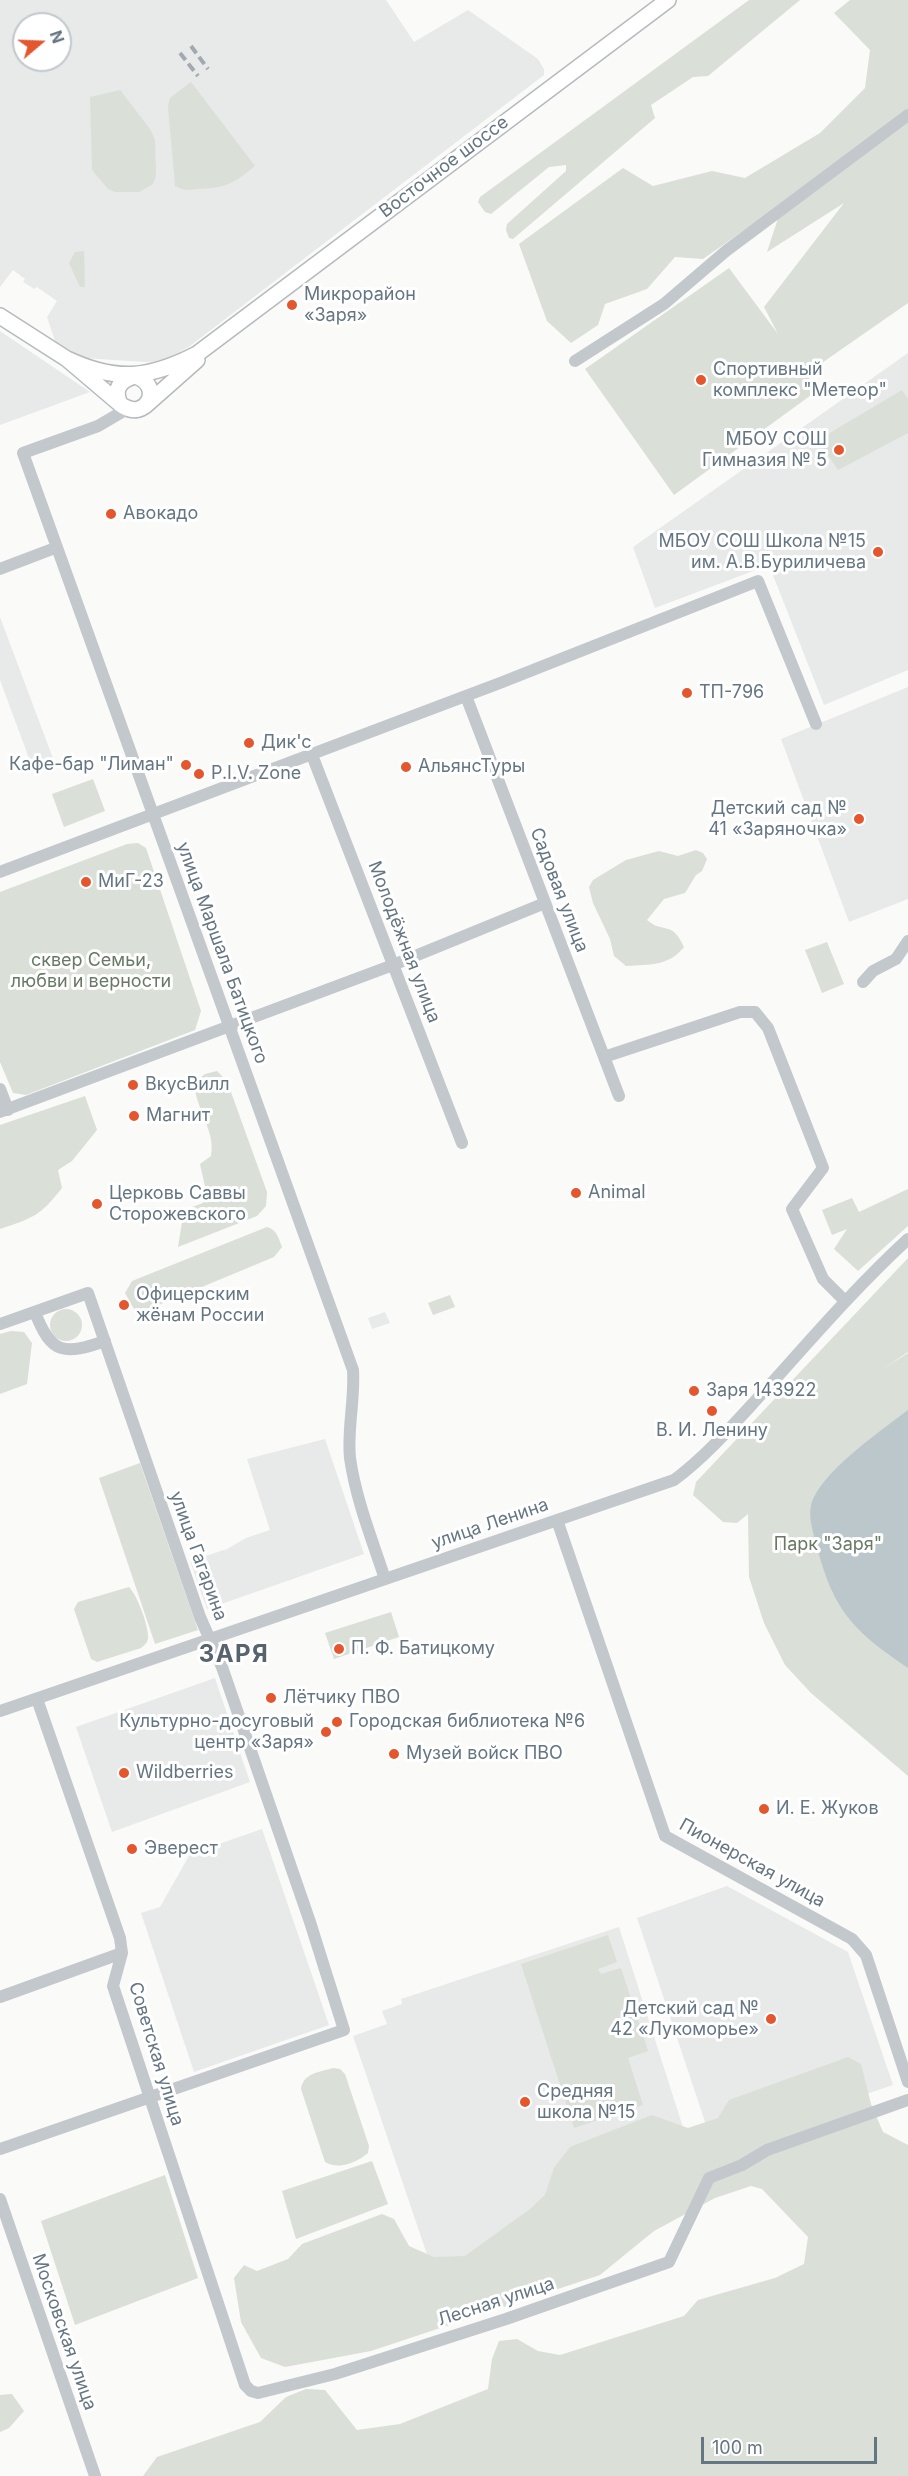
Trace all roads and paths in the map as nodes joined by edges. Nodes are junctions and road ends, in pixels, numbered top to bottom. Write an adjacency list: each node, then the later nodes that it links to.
1 (668, 0): 4 (main road, Восточное шоссе)
2 (908, 115): 6 (street)
3 (0, 316): 5 (main road, Восточное шоссе)
4 (223, 335): 7 (main road, Восточное шоссе); 9 (main road, Восточное шоссе)
5 (67, 359): 7 (main road, Восточное шоссе); 8 (main road, Восточное шоссе)
6 (575, 361)
7 (135, 376): 8 (main road); 9 (main road)
8 (124, 406): 9 (main road); 10 (street, улица Маршала Батицкого)
9 (143, 408)
10 (55, 548): 11 (street); 15 (street, улица Маршала Батицкого)
11 (0, 569)
12 (466, 696): 13 (street); 14 (street); 17 (street, Садовая улица)
13 (816, 724)
14 (312, 755): 15 (street); 19 (street, Молодёжная улица)
15 (153, 815): 16 (street); 21 (street, улица Маршала Батицкого)
16 (0, 872)
17 (545, 903): 19 (street); 22 (street, Садовая улица)
18 (908, 941): 20 (street)
19 (393, 965): 21 (street); 26 (street, Молодёжная улица)
20 (862, 982)
21 (229, 1027): 25 (street); 33 (street, улица Маршала Батицкого)
22 (604, 1057): 24 (street, Садовая улица); 28 (street)
23 (0, 1089): 25 (street)
24 (619, 1096)
25 (4, 1111)
26 (462, 1143)
27 (908, 1239): 28 (street, улица Ленина)
28 (845, 1301): 32 (street, улица Ленина)
29 (35, 1312): 30 (street); 31 (street); 31 (street, улица Гагарина)
30 (0, 1324)
31 (105, 1341): 34 (street, улица Гагарина)
32 (557, 1520): 33 (street, улица Ленина); 39 (street, Пионерская улица)
33 (385, 1579): 34 (street, улица Ленина)
34 (209, 1639): 35 (street, улица Ленина); 40 (street, улица Гагарина)
35 (37, 1699): 36 (street, улица Ленина); 37 (street, Советская улица)
36 (0, 1711)
37 (122, 1953): 38 (street); 40 (street, Советская улица)
38 (0, 1997)
39 (908, 2082)
40 (150, 2098): 42 (street); 44 (street, Советская улица)
41 (908, 2100): 44 (street, Лесная улица)
42 (0, 2150)
43 (0, 2199): 45 (street, Московская улица)
44 (245, 2385)
45 (95, 2476)

